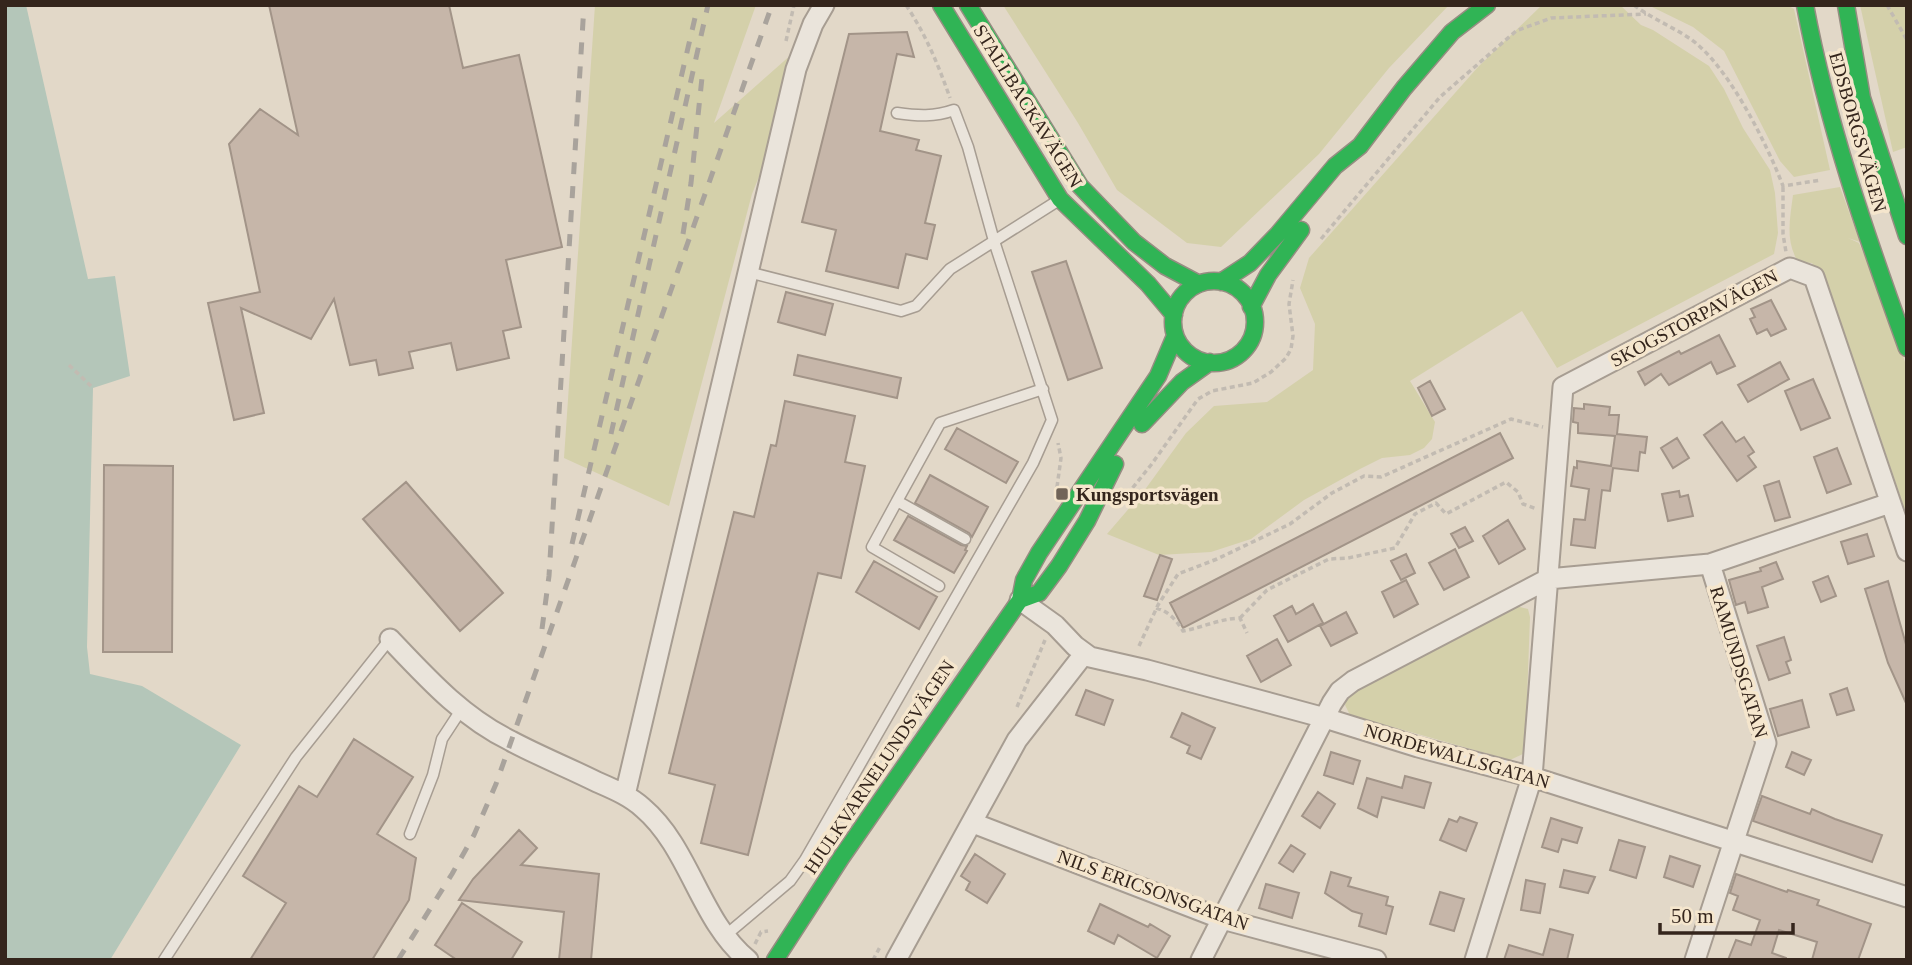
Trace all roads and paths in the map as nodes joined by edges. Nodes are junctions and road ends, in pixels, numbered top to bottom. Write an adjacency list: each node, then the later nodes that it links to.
1 (824, 5): 23 (street)
2 (906, 5): 12 (path)
3 (941, 5): 18 (main road, STALLBACKAVÄGEN)
4 (968, 5): 17 (main road, STALLBACKAVÄGEN)
5 (1487, 5): 14 (main road)
6 (1634, 5): 10 (path)
7 (1804, 5): 30 (main road, EDSBORGSVÄGEN)
8 (1846, 5): 19 (main road, EDSBORGSVÄGEN)
9 (1887, 5): 11 (path)
10 (1646, 14): 16 (path); 21 (path)
11 (1907, 40)
12 (954, 110): 13 (lane); 20 (lane)
13 (897, 113)
14 (1360, 146): 25 (main road); 27 (main road)
15 (1828, 179): 16 (path)
16 (1783, 186): 22 (path)
17 (1080, 187): 18 (lane); 26 (main road, STALLBACKAVÄGEN)
18 (1060, 200): 20 (lane); 28 (main road, STALLBACKAVÄGEN)
19 (1907, 236)
20 (994, 241): 23 (lane); 34 (lane)
21 (1314, 247)
22 (1790, 268): 37 (street, SKOGSTORPAVÄGEN); 43 (street, SKOGSTORPAVÄGEN)
23 (748, 272): 57 (street)
24 (1293, 277): 38 (path)
25 (1221, 282): 26 (main road); 27 (main road)
26 (1199, 284): 28 (main road)
27 (1251, 307): 31 (main road)
28 (1174, 315): 29 (main road)
29 (1175, 336): 31 (main road); 45 (main road, HJULKVARNELUNDSVÄGEN)
30 (1907, 348)
31 (1210, 362): 45 (main road, HJULKVARNELUNDSVÄGEN)
32 (69, 365): 33 (path)
33 (93, 388)
34 (1044, 389): 36 (lane); 63 (lane)
35 (1545, 428): 46 (path)
36 (897, 501): 40 (lane); 44 (lane)
37 (1890, 503): 41 (street, SKOGSTORPAVÄGEN); 42 (street)
38 (1118, 505)
39 (1539, 510): 47 (path)
40 (965, 539)
41 (1907, 551)
42 (1710, 564): 43 (street); 60 (street, RAMUNDSGATAN)
43 (1549, 579): 55 (street); 56 (street)
44 (939, 586)
45 (1020, 600): 48 (street); 67 (main road, HJULKVARNELUNDSVÄGEN)
46 (1156, 608): 47 (path); 51 (path)
47 (1240, 618): 49 (path)
48 (1055, 625): 52 (street); 54 (path)
49 (1247, 633)
50 (390, 639): 53 (street); 65 (lane)
51 (1139, 646)
52 (1084, 654): 55 (street, NORDEWALLSGATAN); 58 (street)
53 (461, 710): 57 (street); 59 (lane)
54 (1015, 714)
55 (1325, 718): 56 (street, NORDEWALLSGATAN); 62 (street)
56 (1532, 777): 60 (street, NORDEWALLSGATAN); 72 (street)
57 (625, 795): 63 (street)
58 (973, 822): 62 (street, NILS ERICSONSGATAN); 69 (street)
59 (410, 834)
60 (1735, 841): 61 (street, NORDEWALLSGATAN); 73 (street, RAMUNDSGATAN)
61 (1907, 897)
62 (1222, 919): 70 (street); 71 (street, NILS ERICSONSGATAN)
63 (726, 935): 66 (street)
64 (886, 936): 68 (path)
65 (164, 960)
66 (748, 960)
67 (775, 960)
68 (873, 960)
69 (896, 960)
70 (1201, 960)
71 (1376, 960)
72 (1475, 960)
73 (1695, 960)

